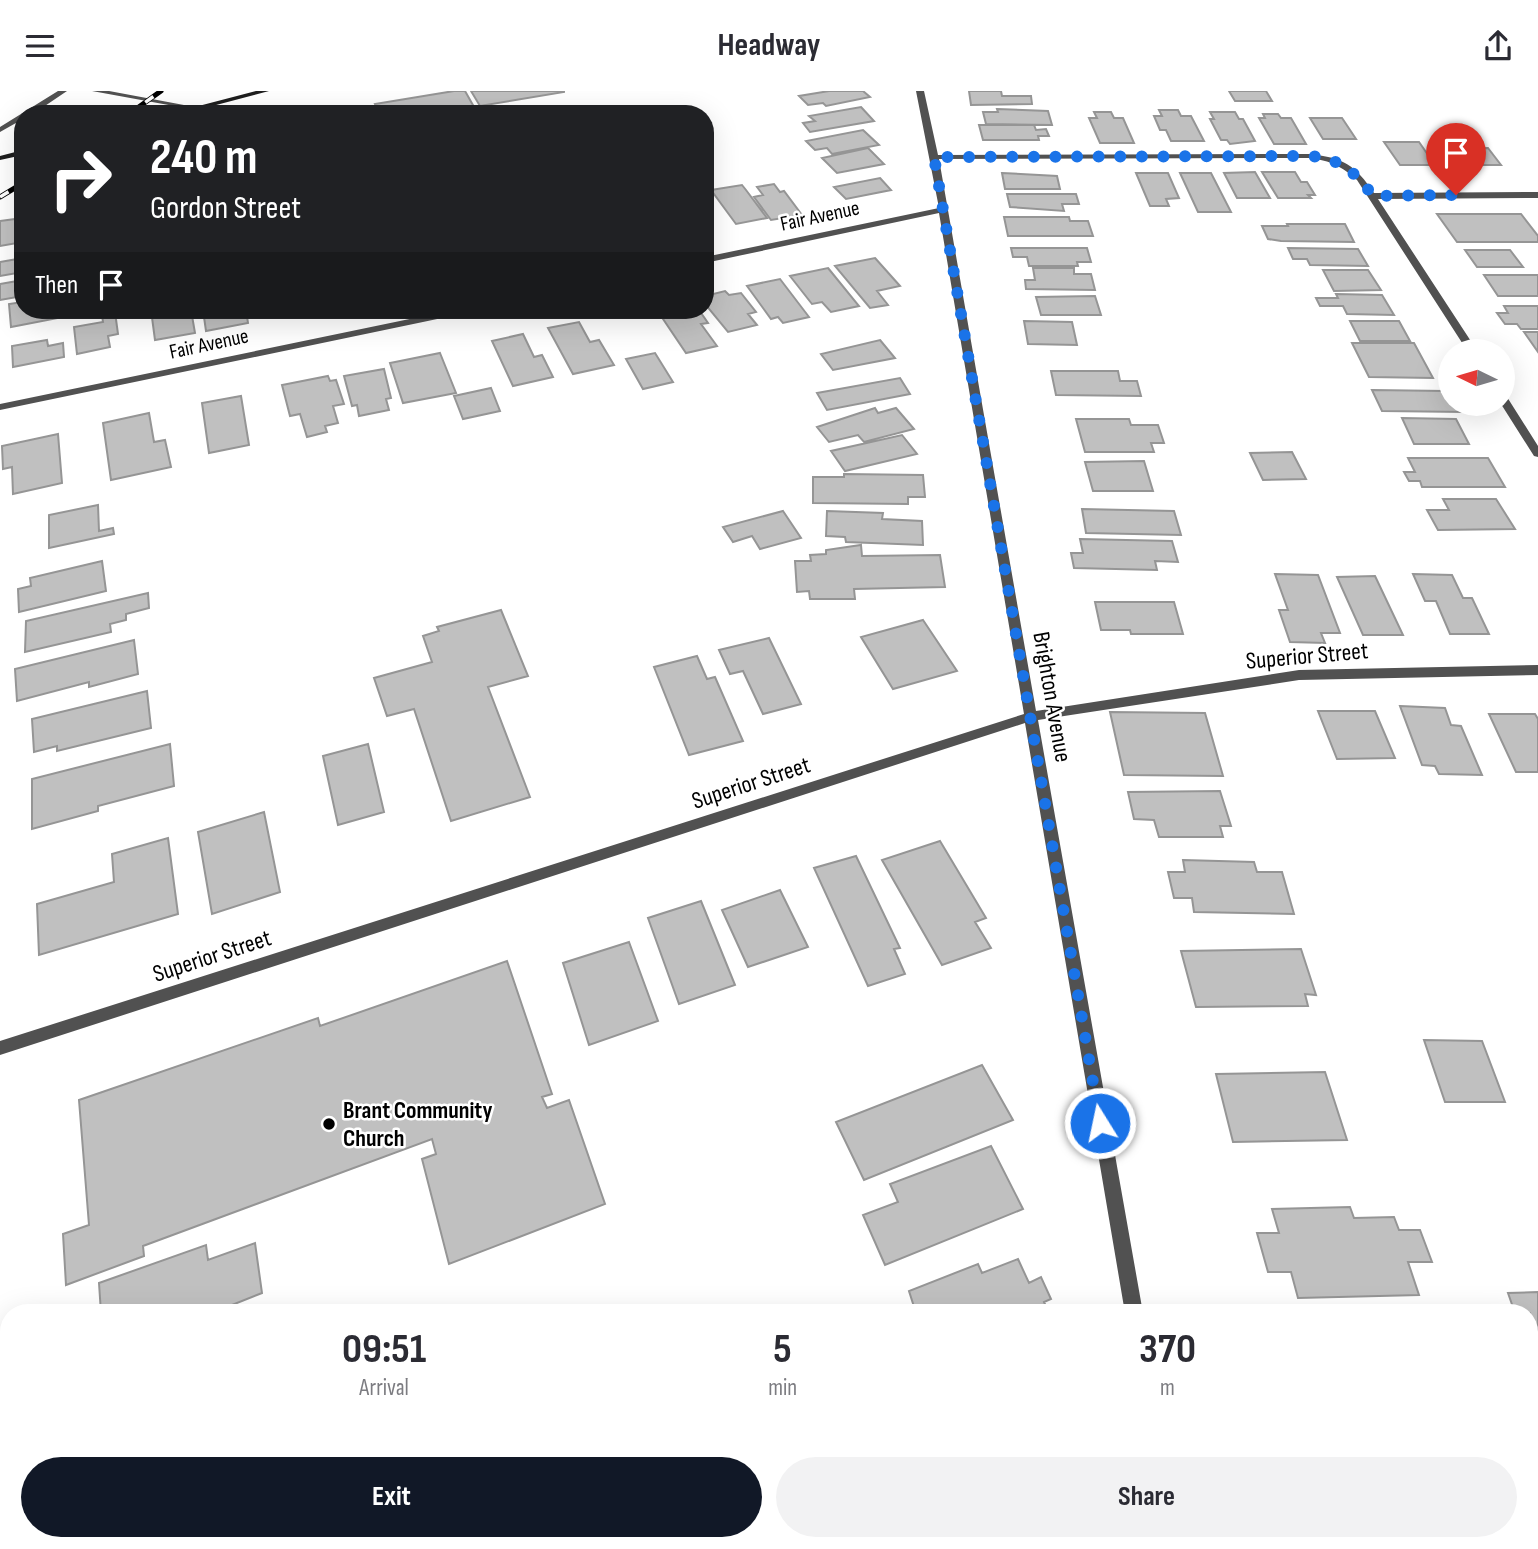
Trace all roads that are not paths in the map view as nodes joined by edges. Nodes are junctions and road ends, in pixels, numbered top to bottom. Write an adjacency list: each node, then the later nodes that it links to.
1 (63, 91): 5 (street)
2 (96, 91): 6 (street)
3 (265, 91): 7 (street)
4 (920, 91): 8 (street, Brighton Avenue)
5 (41, 105)
6 (178, 105)
7 (208, 105)
8 (934, 157): 10 (street); 11 (street, Brighton Avenue)
9 (1538, 195): 10 (street)
10 (1373, 196): 14 (street)
11 (943, 210): 12 (street, Fair Avenue); 19 (street, Brighton Avenue)
12 (714, 258)
13 (423, 319): 15 (street, Fair Avenue)
14 (1465, 339)
15 (0, 407)
16 (1514, 417): 17 (street)
17 (1538, 454)
18 (1538, 670): 19 (street, Superior Street)
19 (1029, 717): 20 (street, Superior Street); 21 (street, Brighton Avenue)
20 (0, 1048)
21 (1132, 1304)

